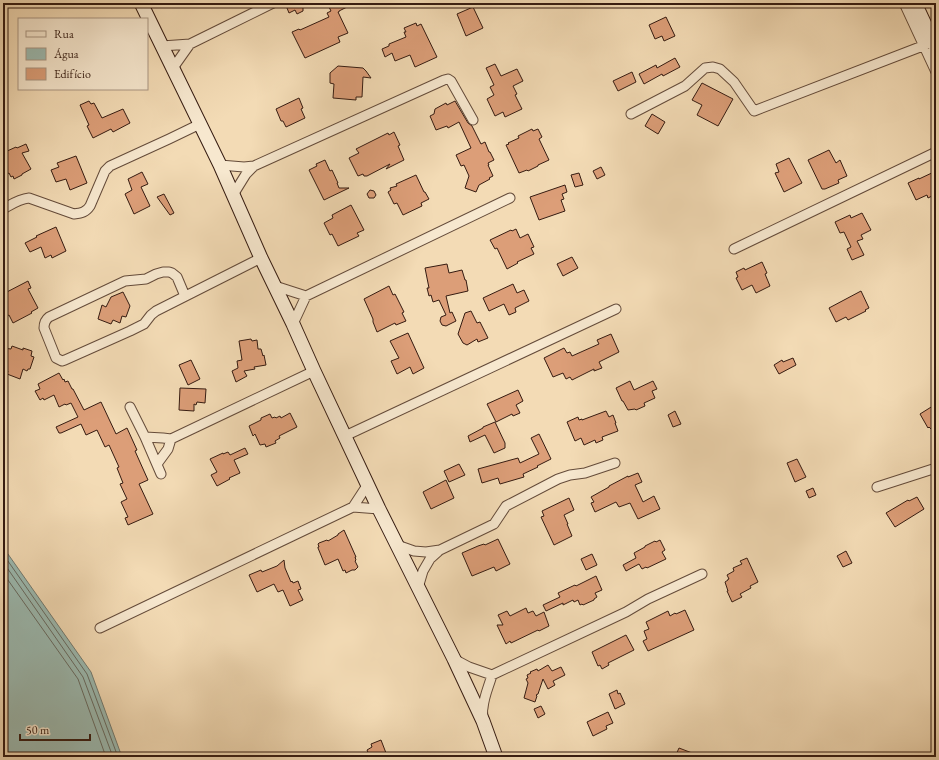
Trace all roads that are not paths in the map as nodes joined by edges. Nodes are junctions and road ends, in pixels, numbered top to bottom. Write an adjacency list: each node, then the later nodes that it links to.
1 (141, 3): 7 (street)
2 (273, 3): 5 (street)
3 (904, 3): 6 (street)
4 (915, 3): 6 (street)
5 (190, 44): 7 (street); 8 (street)
6 (931, 45): 9 (street); 10 (street)
7 (162, 46): 8 (street)
8 (174, 68): 12 (street)
9 (936, 72)
10 (631, 114)
11 (473, 120): 15 (street)
12 (200, 124): 14 (street); 18 (street)
13 (936, 152): 19 (street)
14 (220, 164): 15 (street); 16 (street)
15 (254, 166): 16 (street)
16 (234, 195): 20 (street)
17 (510, 198): 23 (street)
18 (3, 209)
19 (734, 249)
20 (261, 258): 21 (street); 22 (street)
21 (275, 286): 23 (street); 25 (street)
22 (186, 296): 22 (street)
23 (306, 296): 25 (street)
24 (616, 309): 28 (street)
25 (293, 324): 26 (street)
26 (314, 371): 28 (street); 30 (street)
27 (130, 407): 29 (street)
28 (345, 436): 35 (street)
29 (145, 437): 30 (street); 32 (street)
30 (171, 440): 32 (street)
31 (615, 462): 40 (street)
32 (157, 464): 34 (street)
33 (936, 468): 36 (street)
34 (161, 474)
35 (368, 484): 37 (street); 38 (street)
36 (877, 487)
37 (353, 507): 38 (street); 43 (street)
38 (379, 509): 39 (street)
39 (397, 545): 40 (street); 42 (street)
40 (440, 550): 42 (street)
41 (702, 574): 45 (street)
42 (418, 588): 44 (street)
43 (100, 628)
44 (454, 660): 45 (street); 46 (street)
45 (492, 675): 46 (street)
46 (483, 721): 47 (street)
47 (496, 757)

